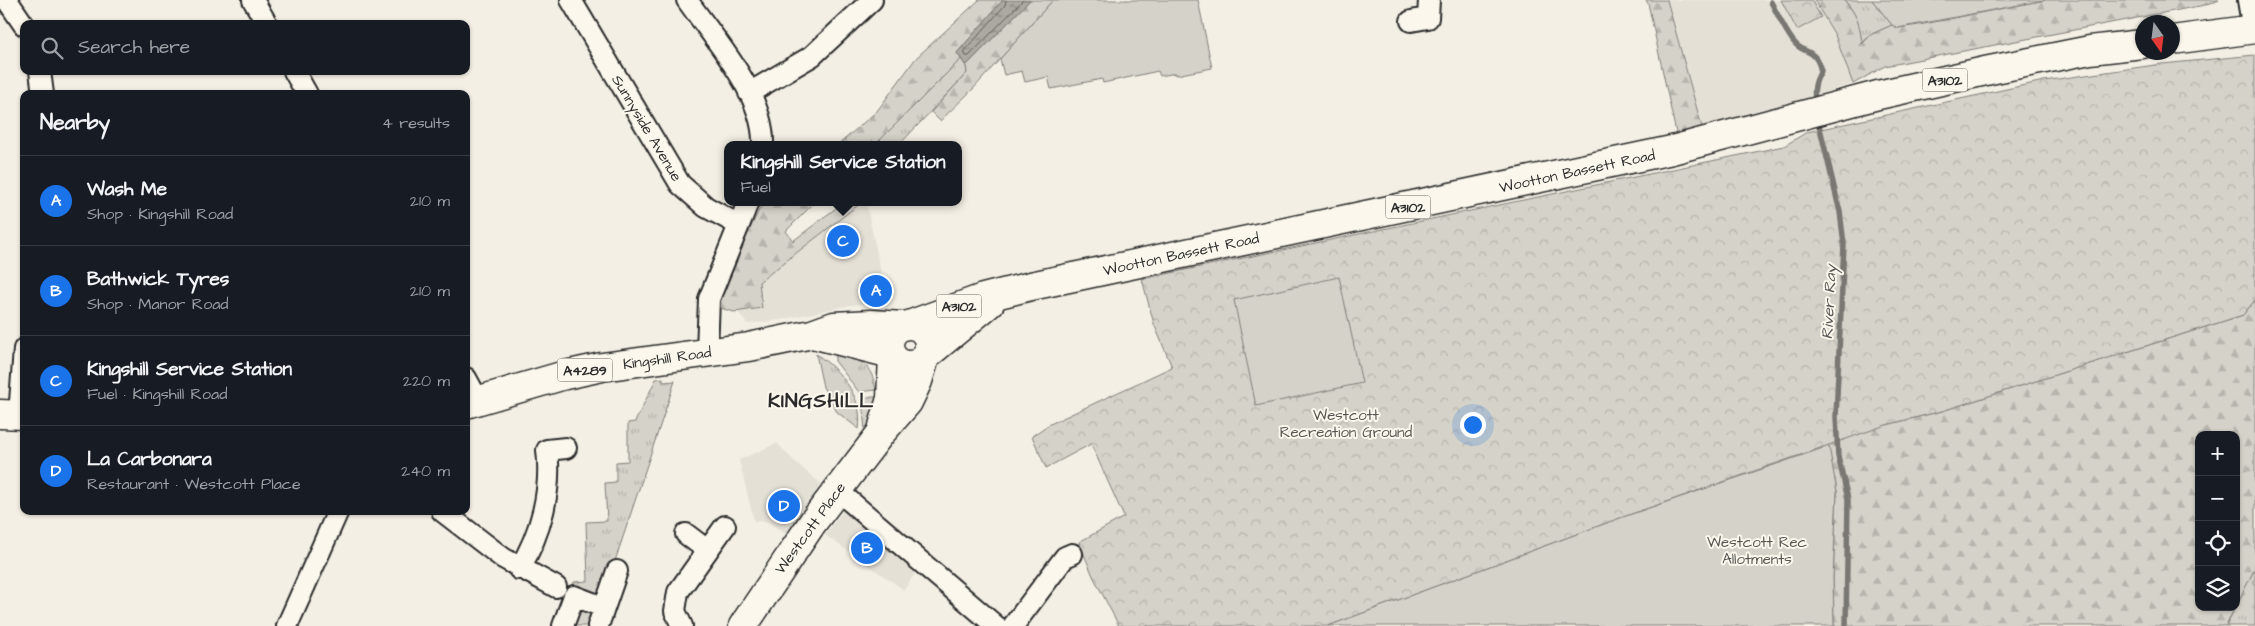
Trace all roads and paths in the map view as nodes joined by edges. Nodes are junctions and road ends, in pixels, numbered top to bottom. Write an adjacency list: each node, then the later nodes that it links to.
1 (7, 0): 8 (street)
2 (253, 0): 9 (street)
3 (571, 0): 21 (street, Sunnyside Avenue)
4 (687, 0): 18 (street)
5 (872, 0): 18 (street)
6 (1429, 0): 10 (street)
7 (2248, 0): 11 (street)
8 (21, 20)
9 (265, 20)
10 (1411, 21)
11 (2254, 29): 12 (main road)
12 (2180, 39)
13 (2135, 45): 22 (main road, Wootton Bassett Road / A3102)
14 (41, 75): 16 (street)
15 (296, 75): 17 (street)
16 (42, 90)
17 (304, 90)
18 (749, 93): 19 (street)
19 (763, 141)
20 (746, 206): 21 (street)
21 (739, 225): 25 (street)
22 (1010, 291): 23 (main road, Wootton Bassett Road / A3102); 27 (main road, Wootton Bassett Road / A3102)
23 (906, 325): 24 (main road, Kingshill Road / A4289); 26 (main road); 27 (main road)
24 (812, 334): 25 (main road, Kingshill Road / A4289); 26 (main road, Kingshill Road / A4289)
25 (706, 352): 29 (main road, Kingshill Road / A4289)
26 (892, 356): 27 (main road); 31 (main road, Westcott Place)
27 (926, 356): 31 (main road, Westcott Place)
28 (20, 375): 30 (street)
29 (470, 394)
30 (14, 415)
31 (881, 432): 33 (main road, Westcott Place)
32 (566, 448): 40 (street)
33 (837, 490): 47 (main road, Westcott Place); 48 (street)
34 (336, 515): 44 (street)
35 (447, 515): 40 (street)
36 (725, 526): 38 (street)
37 (686, 534): 38 (street)
38 (707, 550): 46 (street)
39 (1072, 554): 49 (street)
40 (519, 569): 42 (street)
41 (616, 571): 43 (street)
42 (556, 587)
43 (601, 617): 45 (street)
44 (287, 626)
45 (563, 626)
46 (682, 626)
47 (743, 626)
48 (996, 626)
49 (1012, 626)

